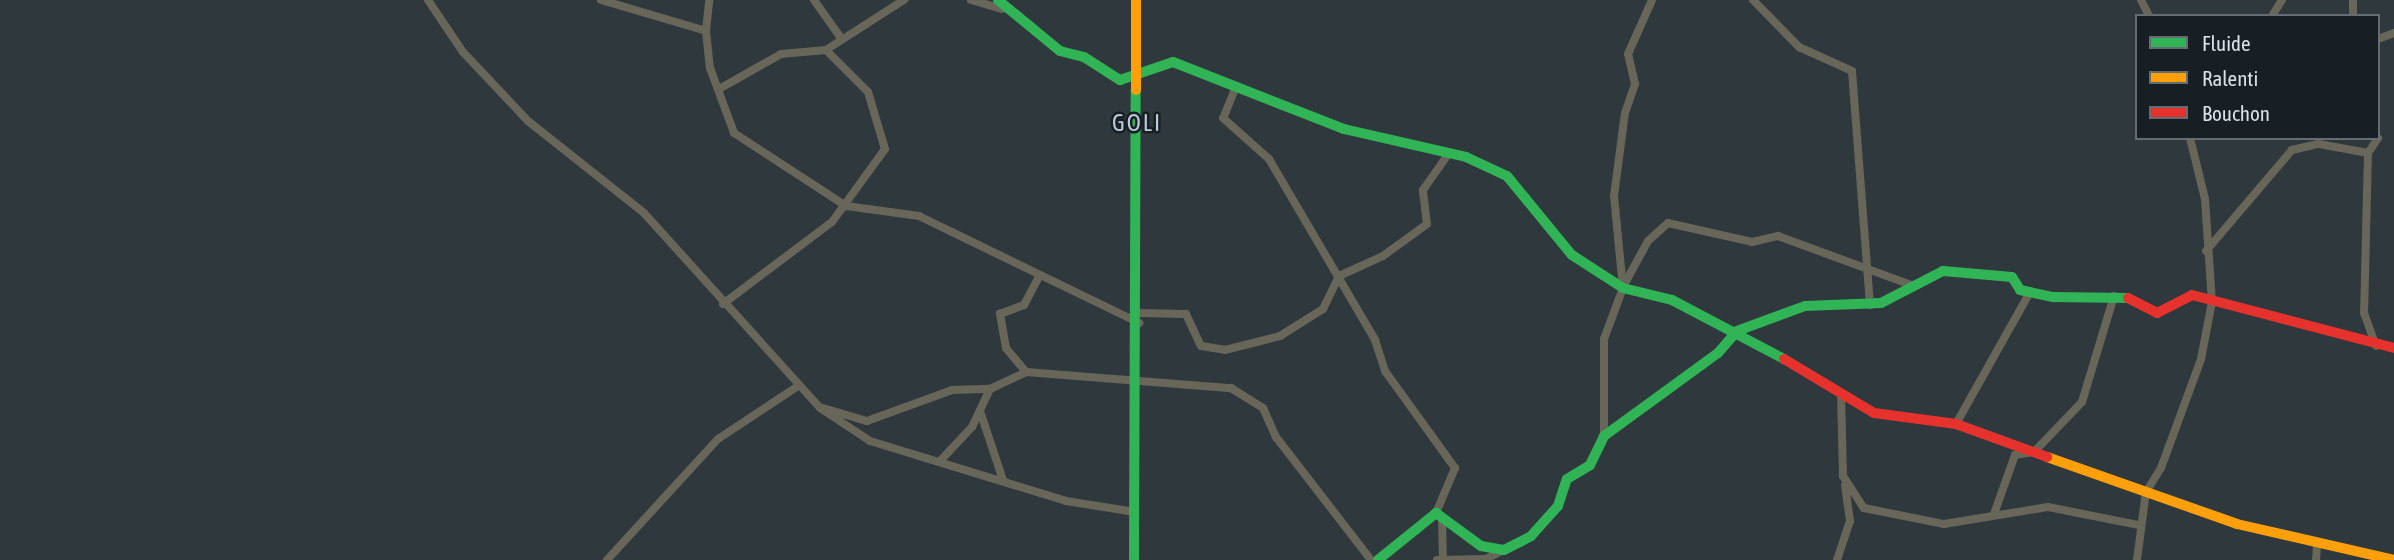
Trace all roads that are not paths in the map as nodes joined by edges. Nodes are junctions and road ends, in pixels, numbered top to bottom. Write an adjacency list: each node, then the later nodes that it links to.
1 (428, 0): 31 (street)
2 (601, 0): 11 (street)
3 (709, 0): 11 (street)
4 (814, 0): 12 (street)
5 (904, 0): 12 (street)
6 (971, 0): 10 (street)
7 (1136, 0): 14 (street)
8 (1652, 0): 27 (street)
9 (1753, 0): 23 (street)
10 (1000, 5): 14 (street)
11 (706, 31): 15 (street)
12 (841, 38): 13 (street)
13 (826, 50): 15 (street); 21 (street)
14 (1138, 79): 16 (street); 33 (street)
15 (719, 89): 21 (street)
16 (1235, 89): 19 (street); 25 (street)
17 (2190, 140): 22 (street)
18 (2377, 140): 20 (street)
19 (1449, 153): 25 (street); 27 (street)
20 (2368, 153): 22 (street); 35 (street)
21 (846, 206): 24 (street); 31 (street)
22 (2206, 251): 30 (street)
23 (1865, 267): 26 (street); 27 (street); 32 (street)
24 (1039, 277): 33 (street); 37 (street)
25 (1337, 281): 33 (street); 53 (street)
26 (1911, 285): 28 (street); 32 (street)
27 (1623, 288): 34 (street); 45 (street)
28 (2030, 292): 29 (street); 44 (street)
29 (2114, 296): 30 (street); 46 (street)
30 (2212, 302): 35 (street); 50 (street)
31 (723, 304): 39 (street)
32 (1870, 304): 34 (street)
33 (1139, 318): 38 (street)
34 (1737, 331): 41 (street); 45 (street)
35 (2376, 346): 36 (street)
36 (2394, 348)
37 (1026, 372): 38 (street); 40 (street)
38 (1138, 379): 51 (street); 61 (street)
39 (798, 386): 42 (street); 59 (street)
40 (990, 389): 42 (street); 43 (street)
41 (1841, 394): 44 (street); 48 (street)
42 (820, 408): 47 (street)
43 (980, 411): 47 (street); 49 (street)
44 (1956, 424): 46 (street)
45 (1604, 436): 56 (street)
46 (2034, 452): 50 (street); 52 (street)
47 (940, 461): 49 (street)
48 (1843, 476): 52 (street); 63 (street)
49 (1003, 480): 51 (street)
50 (2146, 492): 54 (street); 55 (street)
51 (1135, 512): 60 (street)
52 (1994, 514): 54 (street)
53 (1439, 516): 56 (street); 57 (street); 62 (street)
54 (2139, 525): 58 (street)
55 (2317, 544): 64 (street); 65 (street)
56 (1504, 550): 57 (street)
57 (1440, 559)
58 (2136, 559)
59 (607, 560)
60 (1134, 560)
61 (1371, 560)
62 (1378, 560)
63 (1837, 560)
64 (2316, 560)
65 (2394, 560)

